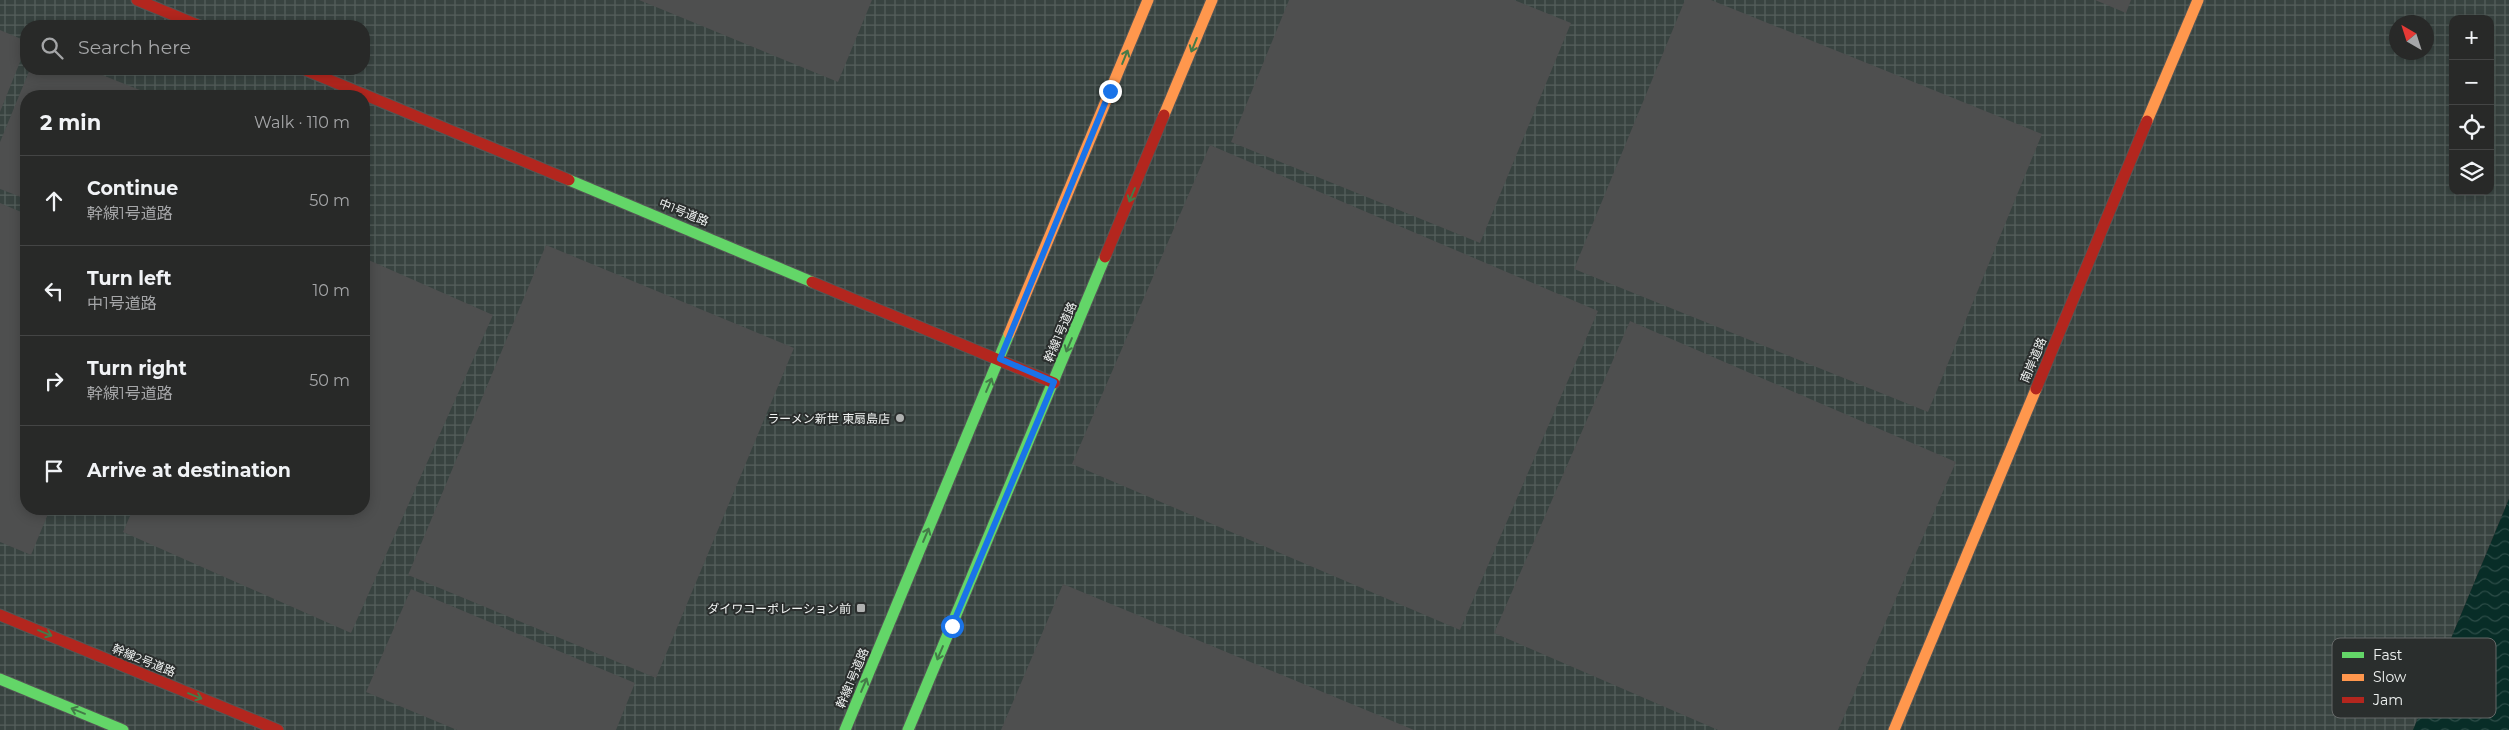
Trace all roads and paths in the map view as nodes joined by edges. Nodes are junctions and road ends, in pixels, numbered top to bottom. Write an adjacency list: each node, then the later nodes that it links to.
1 (137, 0): 5 (street)
2 (1148, 0): 9 (street, 幹線1号道路, one-way to 2)
3 (1212, 0): 10 (street, 幹線1号道路, one-way to 10)
4 (2198, 0): 17 (street, 南岸道路)
5 (185, 20)
6 (317, 75): 7 (street, 中1号道路)
7 (353, 90)
8 (370, 97): 9 (street, 中1号道路)
9 (1000, 359): 10 (street, 中1号道路); 15 (street, 幹線1号道路, one-way to 9)
10 (1054, 382): 16 (street, 幹線1号道路, one-way to 16)
11 (0, 615): 14 (street, 幹線2号道路, one-way to 14)
12 (0, 679): 13 (street, one-way to 12)
13 (123, 730)
14 (278, 730)
15 (845, 730)
16 (908, 730)
17 (1894, 730)

